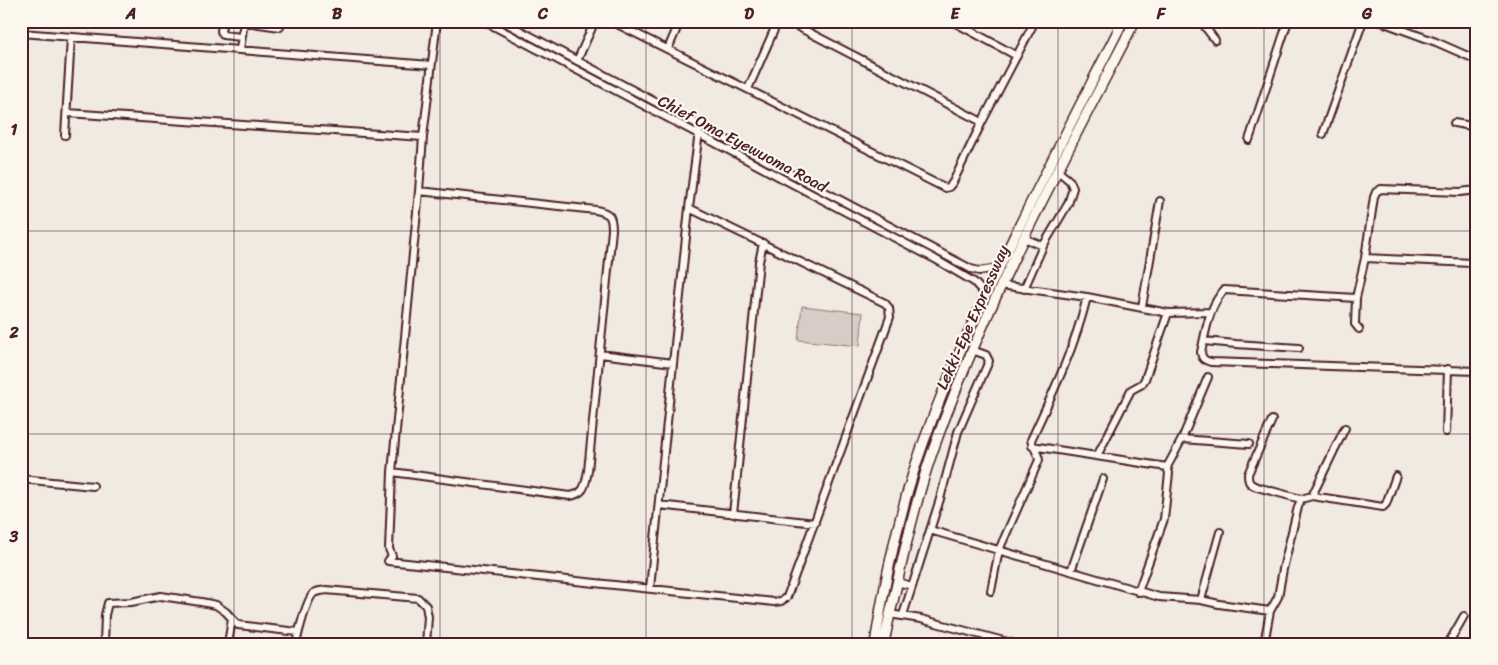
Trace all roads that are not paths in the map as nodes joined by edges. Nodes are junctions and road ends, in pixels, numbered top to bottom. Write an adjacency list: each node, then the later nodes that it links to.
1 (223, 21): 23 (street)
2 (437, 21): 31 (street)
3 (484, 21): 21 (street, Chief Oma Eyewuoma Road)
4 (502, 21): 19 (street, Chief Oma Eyewuoma Road)
5 (596, 21): 30 (street)
6 (611, 21): 26 (street)
7 (680, 21): 26 (street)
8 (778, 21): 34 (street)
9 (788, 21): 36 (street)
10 (952, 21): 28 (street)
11 (1034, 21): 28 (street)
12 (1124, 21): 32 (highway, Lekki-Epe Expressway)
13 (1135, 21): 33 (highway, Lekki-Epe Expressway)
14 (1205, 21): 25 (street)
15 (1288, 21): 43 (street)
16 (1363, 21): 40 (street)
17 (1379, 21): 29 (street)
18 (244, 22): 20 (street); 23 (street)
19 (511, 23): 21 (street); 30 (street, Chief Oma Eyewuoma Road)
20 (280, 27)
21 (507, 32): 39 (street, Chief Oma Eyewuoma Road)
22 (21, 33): 24 (street)
23 (241, 37): 27 (street)
24 (72, 38): 27 (street); 35 (street)
25 (1215, 40)
26 (668, 49): 34 (street)
27 (240, 50): 31 (street)
28 (1017, 56): 36 (street)
29 (1477, 60)
30 (578, 61): 39 (street, Chief Oma Eyewuoma Road)
31 (431, 65): 42 (street)
32 (1100, 66): 33 (highway); 54 (highway, Lekki-Epe Expressway)
33 (1109, 70): 44 (highway, Lekki-Epe Expressway)
34 (748, 89): 36 (street)
35 (67, 113): 41 (street); 42 (street)
36 (982, 122)
37 (1454, 122): 38 (street)
38 (1477, 127)
39 (700, 131): 48 (street); 54 (street, Chief Oma Eyewuoma Road); 57 (street, Chief Oma Eyewuoma Road)
40 (1323, 134)
41 (65, 135)
42 (423, 137): 46 (street)
43 (1249, 140)
44 (1058, 171): 49 (highway, Lekki-Epe Expressway); 51 (street)
45 (1477, 190): 52 (street)
46 (419, 191): 67 (street); 80 (street)
47 (1160, 201): 60 (street)
48 (689, 208): 50 (street); 68 (street)
49 (1024, 238): 51 (street); 55 (highway, Lekki-Epe Expressway)
50 (763, 243): 88 (street); 89 (street)
51 (1043, 246): 56 (street)
52 (1364, 258): 53 (street); 59 (street)
53 (1472, 263)
54 (998, 268): 57 (highway, Lekki-Epe Expressway)
55 (1000, 285): 56 (street); 66 (highway, Lekki-Epe Expressway)
56 (1024, 289): 58 (street)
57 (985, 294): 111 (highway, Lekki-Epe Expressway)
58 (1087, 297): 60 (street); 77 (street)
59 (1356, 298): 61 (street); 63 (street)
60 (1142, 307): 62 (street)
61 (1211, 312): 62 (street); 64 (street)
62 (1168, 313): 78 (street)
63 (1359, 328)
64 (1204, 341): 65 (street); 69 (street)
65 (1299, 348)
66 (972, 350): 90 (street); 94 (highway, Lekki-Epe Expressway)
67 (600, 354): 68 (street); 80 (street)
68 (673, 363): 87 (street)
69 (1448, 369): 70 (street); 74 (street)
70 (1477, 371)
71 (1208, 377): 75 (street)
72 (1272, 420): 86 (street)
73 (1345, 428): 85 (street)
74 (1446, 432)
75 (1182, 439): 76 (street); 79 (street)
76 (1248, 444)
77 (1032, 446): 78 (street); 92 (street)
78 (1097, 456): 79 (street)
79 (1167, 468): 98 (street)
80 (392, 472): 96 (street)
81 (1396, 476): 85 (street)
82 (1103, 478): 93 (street)
83 (21, 479): 84 (street)
84 (93, 486)
85 (1312, 496): 86 (street)
86 (1301, 499): 100 (street)
87 (659, 505): 88 (street); 96 (street)
88 (733, 514): 89 (street)
89 (815, 523): 96 (street)
90 (930, 530): 92 (street); 95 (street)
91 (1220, 532): 99 (street)
92 (999, 550): 93 (street); 97 (street)
93 (1071, 572): 98 (street)
94 (898, 582): 95 (street); 101 (highway, Lekki-Epe Expressway)
95 (912, 586): 102 (street)
96 (650, 588)
97 (991, 591)
98 (1138, 592): 99 (street)
99 (1201, 600): 100 (street)
100 (1270, 611): 114 (street)
101 (889, 614): 102 (street); 112 (highway, Lekki-Epe Expressway)
102 (903, 615): 106 (street)
103 (1464, 616): 115 (street)
104 (232, 619): 105 (street); 107 (street); 108 (street)
105 (298, 632): 109 (street); 110 (street)
106 (1007, 643): 113 (street)
107 (104, 644)
108 (228, 644)
109 (296, 644)
110 (426, 644)
111 (875, 644)
112 (884, 644)
113 (1015, 644)
114 (1264, 644)
115 (1448, 644)

